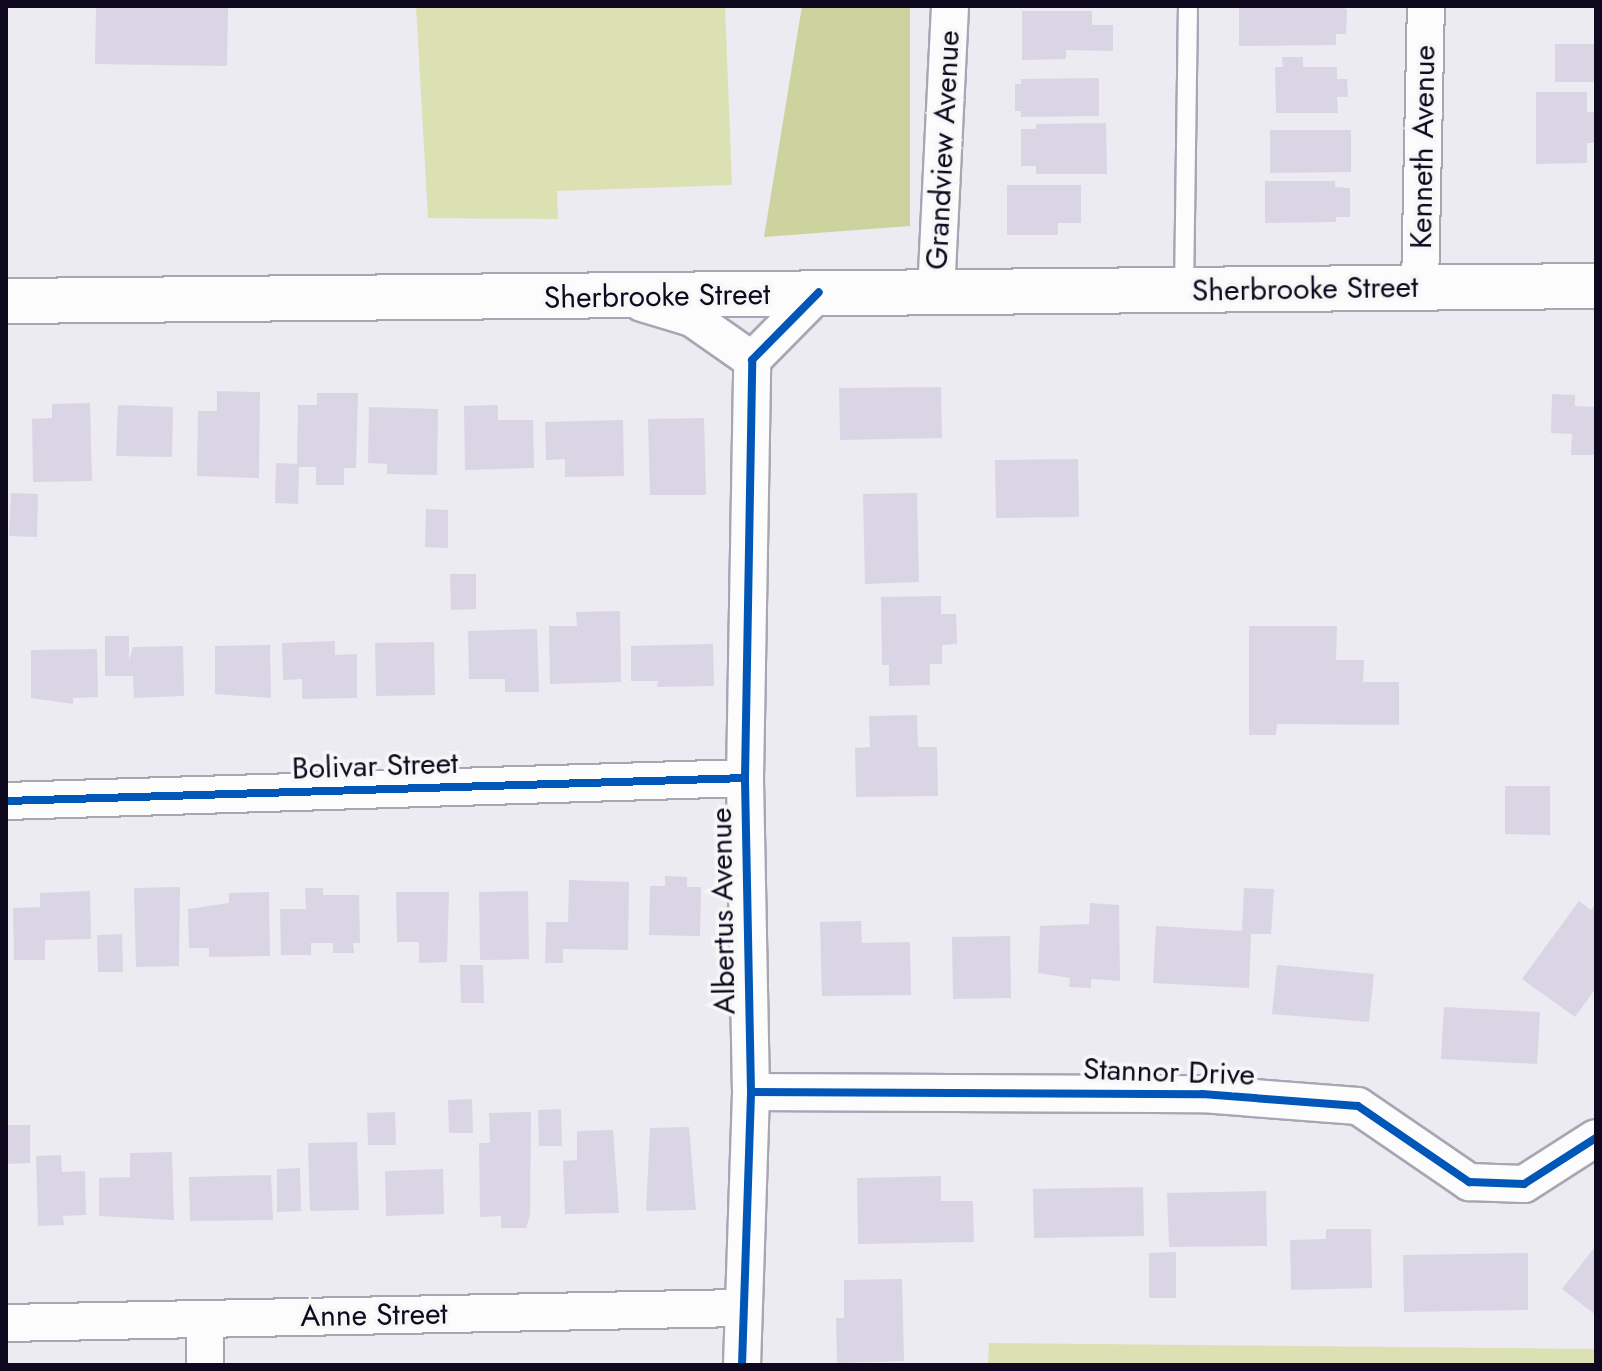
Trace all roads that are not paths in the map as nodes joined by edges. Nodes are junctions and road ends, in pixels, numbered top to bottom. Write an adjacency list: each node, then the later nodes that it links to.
1 (950, 6): 8 (street, Grandview Avenue)
2 (1188, 6): 6 (lane)
3 (1426, 6): 5 (street, Kenneth Avenue)
4 (1596, 286): 5 (main road, Sherbrooke Street)
5 (1420, 287): 6 (main road, Sherbrooke Street)
6 (1184, 291): 8 (main road, Sherbrooke Street)
7 (819, 292): 8 (main road, Sherbrooke Street); 9 (main road, Sherbrooke Street); 11 (street)
8 (936, 293)
9 (626, 298): 10 (main road, Sherbrooke Street); 11 (street)
10 (6, 301)
11 (752, 360): 12 (street, Albertus Avenue)
12 (745, 778): 13 (street, Bolivar Street); 14 (street, Albertus Avenue)
13 (6, 801)
14 (751, 1092): 15 (street, Stannor Drive); 16 (street, Albertus Avenue)
15 (1596, 1138)
16 (742, 1308): 17 (street, Anne Street); 20 (street, Albertus Avenue)
17 (205, 1319): 18 (street, Anne Street); 19 (street)
18 (6, 1323)
19 (205, 1365)
20 (742, 1365)

